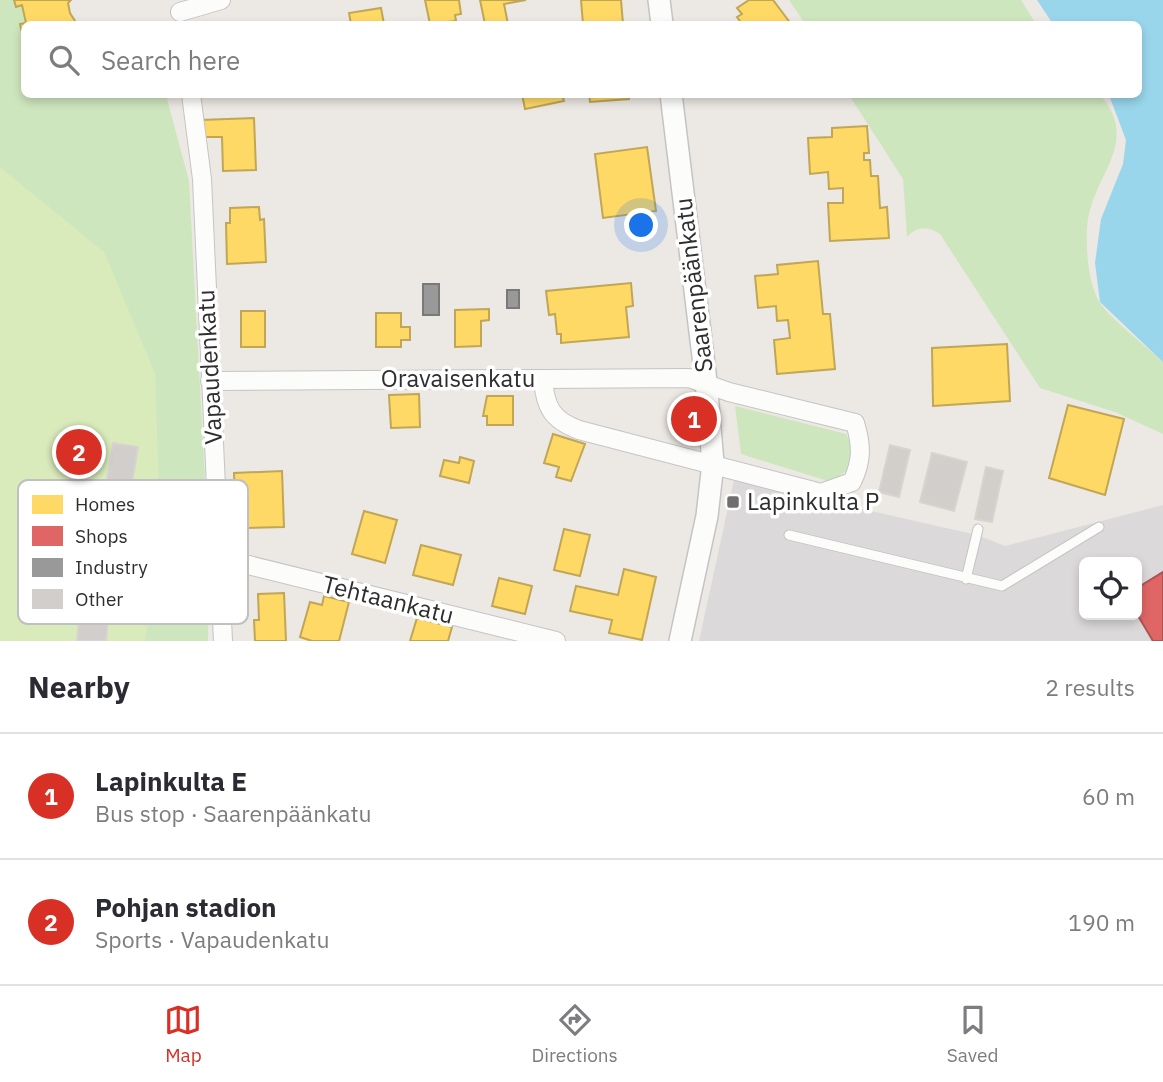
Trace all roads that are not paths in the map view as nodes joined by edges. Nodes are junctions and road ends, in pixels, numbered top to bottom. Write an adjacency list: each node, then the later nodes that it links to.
1 (221, 0): 3 (street)
2 (659, 0): 4 (street)
3 (179, 12)
4 (662, 21)
5 (192, 98): 8 (street, Vapaudenkatu)
6 (671, 98): 9 (street, Saarenpäänkatu)
7 (543, 379): 8 (street, Oravaisenkatu); 9 (street, Oravaisenkatu); 10 (street, Oravaisenkatu)
8 (211, 381): 11 (street, Vapaudenkatu)
9 (706, 381): 10 (street, Saarenpäänkatu); 10 (street, Oravaisenkatu)
10 (713, 463): 18 (street, Saarenpäänkatu)
11 (216, 480)
12 (1098, 527): 16 (lane)
13 (978, 529): 16 (lane)
14 (789, 535): 16 (lane)
15 (248, 565): 17 (street, Tehtaankatu)
16 (966, 579)
17 (556, 641)
18 (680, 641)

